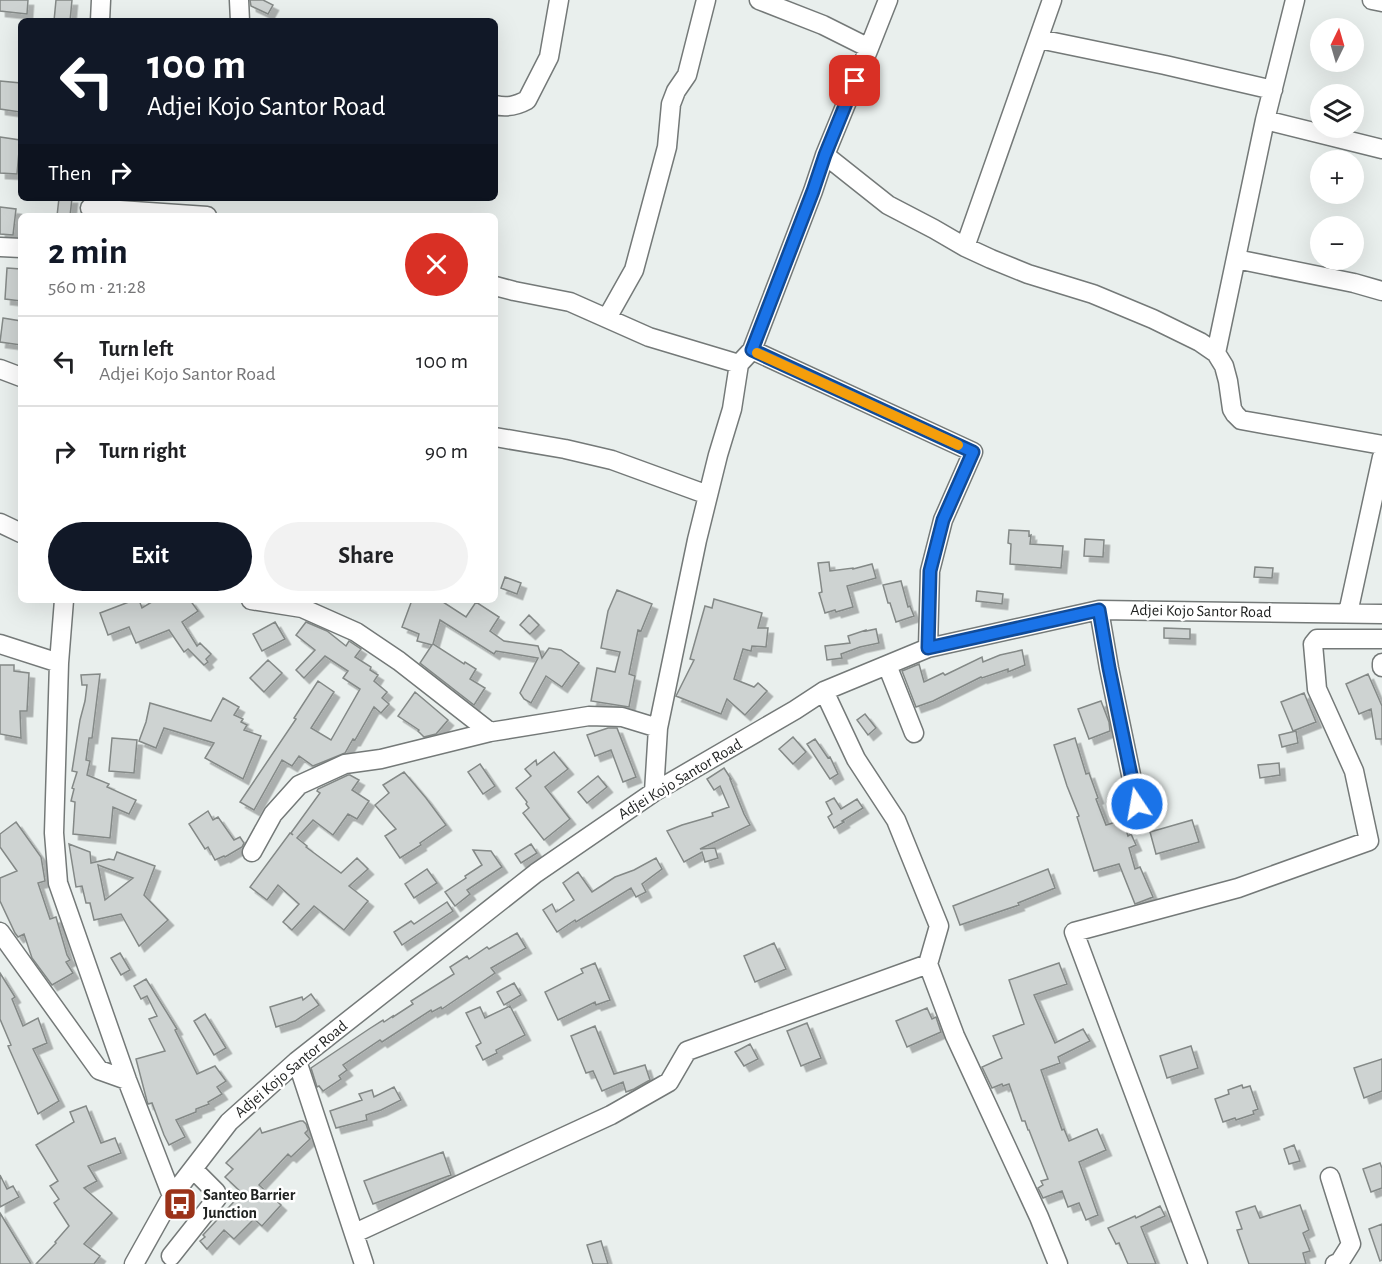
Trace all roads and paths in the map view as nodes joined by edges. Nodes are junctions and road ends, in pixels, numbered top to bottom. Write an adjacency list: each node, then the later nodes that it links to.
1 (101, 0): 11 (street)
2 (240, 0): 12 (street)
3 (560, 0): 16 (street)
4 (706, 0): 28 (street)
5 (759, 0): 14 (street)
6 (888, 0): 14 (street)
7 (1052, 0): 13 (street)
8 (1295, 0): 15 (street)
9 (1372, 0): 10 (street)
10 (1382, 2)
11 (100, 18)
12 (240, 18)
13 (1039, 39): 15 (street); 23 (street)
14 (869, 48): 19 (street)
15 (1273, 90): 17 (street)
16 (498, 106)
17 (1265, 120): 18 (street); 25 (street)
18 (1382, 149)
19 (825, 155): 23 (street); 29 (street)
20 (91, 207): 21 (street)
21 (168, 213)
22 (0, 247): 24 (street)
23 (965, 247): 30 (street)
24 (18, 248)
25 (1236, 259): 27 (street); 30 (street)
26 (498, 287): 28 (street)
27 (1382, 291)
28 (608, 318): 31 (street)
29 (752, 350): 31 (street); 46 (street)
30 (1216, 353): 35 (street)
31 (739, 364): 37 (street)
32 (0, 369): 33 (street)
33 (18, 376)
34 (498, 438): 37 (street)
35 (1382, 445)
36 (1382, 457): 43 (street)
37 (708, 495): 51 (street)
38 (0, 523): 39 (street)
39 (18, 532)
40 (64, 603): 48 (street)
41 (270, 603): 52 (street)
42 (1099, 610): 43 (street, Adjei Kojo Santor Road); 46 (street, Adjei Kojo Santor Road); 55 (street)
43 (1348, 613): 44 (street, Adjei Kojo Santor Road)
44 (1382, 614)
45 (1382, 639): 70 (street)
46 (928, 648): 49 (street, Adjei Kojo Santor Road)
47 (4, 650): 48 (street)
48 (59, 663): 60 (street)
49 (887, 665): 50 (street, Adjei Kojo Santor Road); 53 (street)
50 (825, 691): 54 (street, Adjei Kojo Santor Road); 58 (street)
51 (658, 728): 52 (street); 54 (street)
52 (490, 732): 56 (street)
53 (914, 733)
54 (654, 792): 59 (street, Adjei Kojo Santor Road)
55 (1137, 804)
56 (252, 852)
57 (0, 932): 60 (street)
58 (928, 964): 64 (street); 69 (street)
59 (297, 1060): 61 (street, Adjei Kojo Santor Road); 64 (street)
60 (127, 1080): 63 (street)
61 (193, 1169): 63 (street, Adjei Kojo Santor Road); 66 (street)
62 (1330, 1177): 71 (street)
63 (172, 1196): 65 (street, Adjei Kojo Santor Road)
64 (355, 1233): 68 (street)
65 (149, 1235): 66 (street); 67 (street, Adjei Kojo Santor Road)
66 (173, 1260)
67 (134, 1264)
68 (364, 1264)
69 (1058, 1264)
70 (1198, 1264)
71 (1335, 1264)

